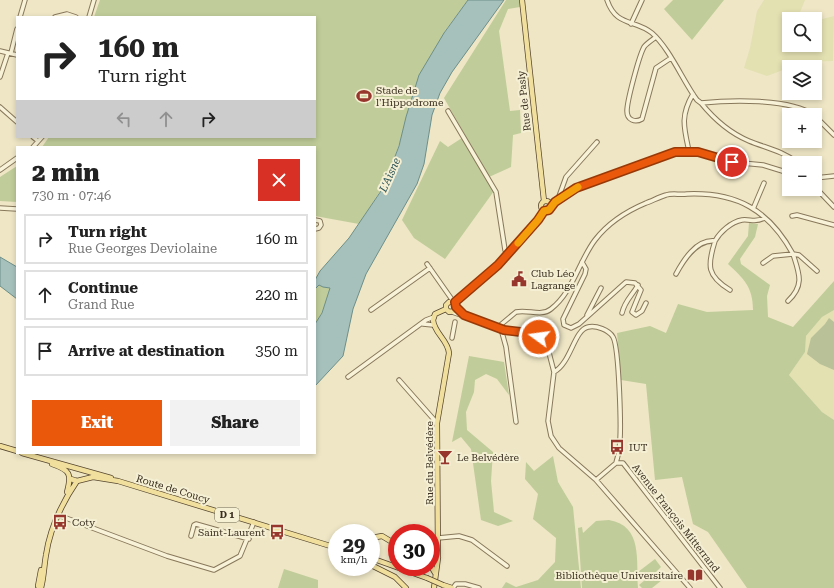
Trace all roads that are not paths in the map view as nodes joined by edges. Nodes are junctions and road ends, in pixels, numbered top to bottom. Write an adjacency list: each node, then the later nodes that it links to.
1 (25, 0): 6 (street)
2 (94, 0): 9 (street)
3 (522, 0): 42 (main road, Rue de Pasly)
4 (607, 0): 10 (street)
5 (642, 0): 10 (street)
6 (20, 16)
7 (55, 16): 8 (street)
8 (73, 16)
9 (89, 16)
10 (631, 24): 12 (street)
11 (16, 32): 14 (street)
12 (656, 37): 16 (street); 16 (street)
13 (0, 51): 14 (street)
14 (9, 53): 15 (street); 17 (street)
15 (16, 55)
16 (671, 58): 18 (street)
17 (0, 78)
18 (693, 94): 19 (street); 31 (street)
19 (701, 103): 21 (street); 32 (street)
20 (0, 107): 23 (street)
21 (801, 108)
22 (448, 111): 56 (street)
23 (16, 121)
24 (822, 122): 25 (street)
25 (834, 135)
26 (34, 138): 28 (street)
27 (41, 138): 28 (street)
28 (38, 141): 30 (street)
29 (597, 142): 40 (street)
30 (34, 146)
31 (689, 151): 35 (street); 40 (street)
32 (787, 156)
33 (16, 159): 34 (street)
34 (0, 170)
35 (782, 170)
36 (834, 176): 37 (street)
37 (822, 177)
38 (764, 183): 48 (street)
39 (822, 194): 43 (street)
40 (558, 199): 44 (street)
41 (834, 199): 43 (street)
42 (544, 201): 44 (main road); 49 (main road)
43 (830, 202): 45 (street)
44 (551, 205): 49 (main road)
45 (834, 207)
46 (0, 208): 47 (street)
47 (16, 209)
48 (753, 209): 51 (street); 58 (street)
49 (544, 211): 56 (main road)
50 (792, 216): 53 (street)
51 (764, 218): 55 (street); 57 (street)
52 (316, 220): 54 (street)
53 (834, 225)
54 (316, 229)
55 (715, 241): 63 (street); 66 (street)
56 (508, 254): 69 (main road)
57 (793, 254): 59 (street); 62 (street); 67 (street)
58 (582, 262): 76 (street); 80 (street)
59 (763, 263)
60 (427, 264): 61 (street)
61 (430, 268): 69 (street); 71 (street)
62 (817, 271)
63 (676, 274)
64 (638, 285): 68 (street); 73 (street); 76 (street)
65 (601, 288): 76 (street)
66 (730, 290)
67 (788, 301)
68 (646, 303)
69 (455, 304): 70 (main road); 72 (main road); 74 (street)
70 (446, 309): 72 (main road); 75 (main road)
71 (371, 310)
72 (452, 312): 74 (street)
73 (622, 313)
74 (464, 315): 80 (street)
75 (434, 317): 78 (street); 79 (main road)
76 (586, 318)
77 (455, 322): 81 (street)
78 (423, 324): 79 (street); 83 (street)
79 (433, 325): 86 (main road, Rue du Belvédère)
80 (499, 328): 82 (street); 85 (street)
81 (452, 338)
82 (554, 372): 91 (street, Avenue François Mitterrand); 96 (street)
83 (348, 377)
84 (399, 380): 86 (street)
85 (516, 422)
86 (437, 423): 101 (main road, Rue du Belvédère)
87 (0, 446): 88 (main road)
88 (16, 451)
89 (25, 454): 90 (main road)
90 (44, 460): 92 (main road); 94 (main road)
91 (616, 463): 96 (street, Avenue François Mitterrand); 116 (street, Avenue François Mitterrand)
92 (74, 467): 93 (main road); 94 (main road)
93 (82, 470): 95 (main road); 97 (main road, Route de Coucy)
94 (70, 476): 95 (main road); 98 (main road)
95 (79, 480): 97 (main road, Route de Coucy); 98 (main road)
96 (596, 480): 115 (street)
97 (118, 481): 100 (main road, Route de Coucy / D 1)
98 (66, 497): 99 (main road)
99 (58, 515): 104 (street); 110 (main road)
100 (254, 522): 104 (street); 105 (main road, Route de Coucy / D 1)
101 (438, 524)
102 (191, 536): 104 (street)
103 (440, 538): 107 (street)
104 (249, 539)
105 (328, 545)
106 (380, 561): 113 (main road, bridge)
107 (507, 566)
108 (380, 570): 111 (main road)
109 (435, 576): 112 (main road, Rue du Belvédère)
110 (39, 588)
111 (406, 588)
112 (434, 588)
113 (453, 588): 114 (street)
114 (479, 588)
115 (690, 588)
116 (720, 588)

